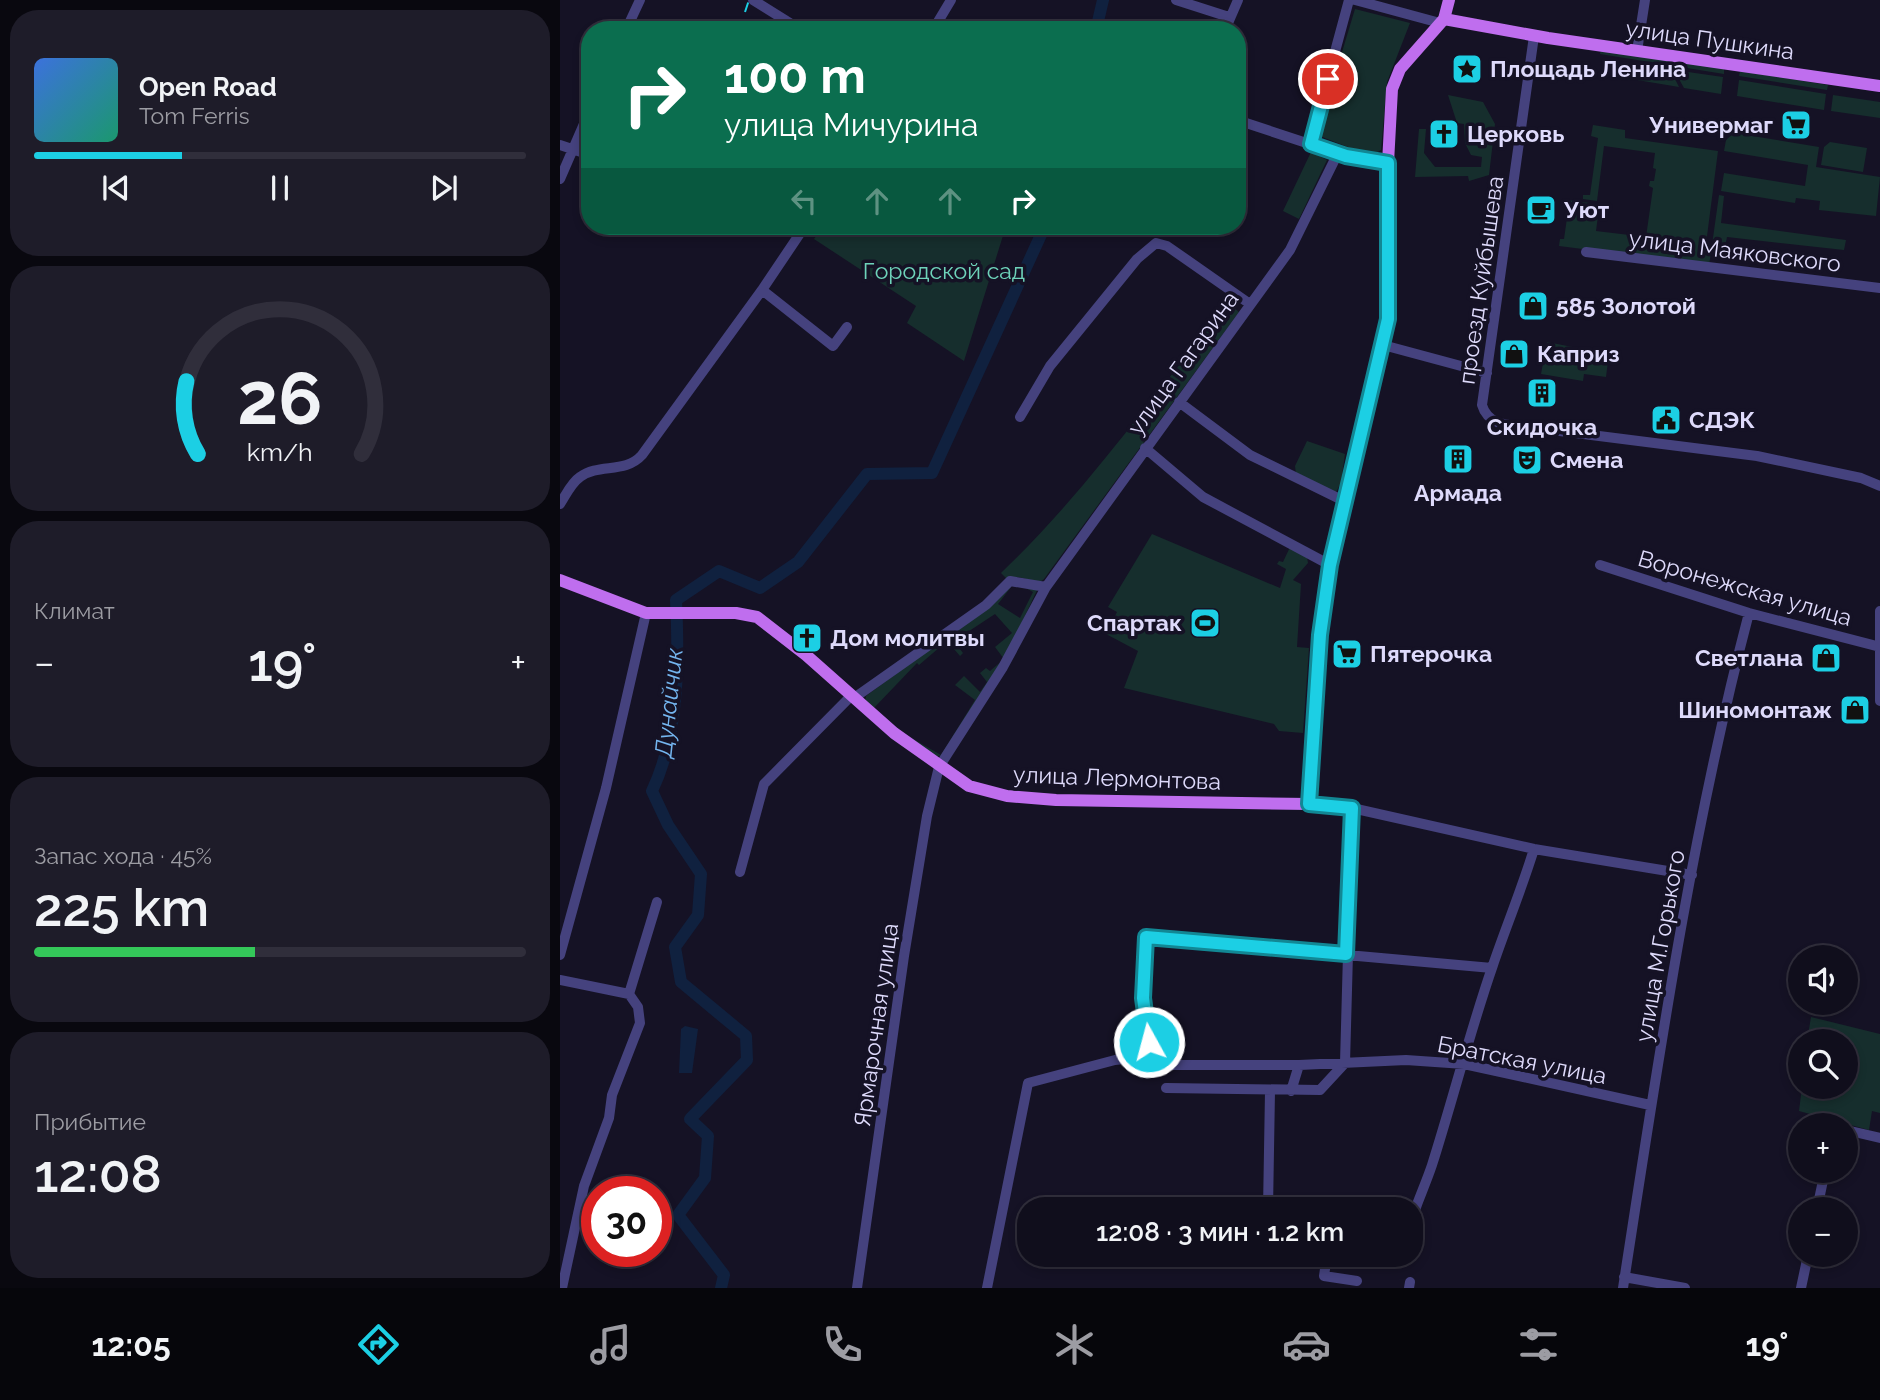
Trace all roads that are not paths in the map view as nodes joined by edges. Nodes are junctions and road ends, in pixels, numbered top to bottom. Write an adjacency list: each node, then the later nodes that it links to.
1 (640, 0): 11 (street)
2 (753, 0): 12 (street)
3 (951, 0): 13 (street)
4 (1176, 0): 10 (street)
5 (1238, 0): 10 (street)
6 (1349, 0): 21 (street)
7 (1355, 0): 15 (street)
8 (1449, 0): 15 (main road)
9 (1645, 0): 17 (street)
10 (1229, 17): 14 (street)
11 (630, 21)
12 (786, 21)
13 (938, 21)
14 (1228, 21)
15 (1442, 21): 16 (main road); 26 (main road)
16 (1534, 36): 17 (main road, улица Пушкина); 35 (street, проезд Куйбышева)
17 (1637, 51): 18 (main road, улица Пушкина)
18 (1880, 86)
19 (1246, 123): 21 (street)
20 (581, 130): 23 (street)
21 (1311, 144): 25 (street)
22 (560, 145): 23 (street)
23 (572, 150): 24 (street); 27 (street)
24 (581, 152)
25 (1338, 153): 26 (street); 32 (street, улица Гагарина)
26 (1388, 163): 34 (main road)
27 (560, 180)
28 (799, 235): 31 (street)
29 (1586, 252): 30 (street, улица Маяковского)
30 (1880, 288)
31 (762, 290): 33 (street); 41 (street)
32 (1250, 304): 36 (street, улица Гагарина); 37 (street)
33 (846, 327)
34 (1383, 345): 35 (street); 40 (main road)
35 (1487, 373): 39 (street, проезд Куйбышева)
36 (1179, 402): 38 (street, улица Гагарина); 40 (street)
37 (1020, 417)
38 (1144, 448): 42 (street); 45 (street, улица Гагарина)
39 (1880, 486)
40 (1344, 501): 42 (main road)
41 (560, 504)
42 (1330, 565): 53 (main road)
43 (1600, 565): 48 (street, Воронежская улица)
44 (560, 580): 47 (main road, улица Лермонтова)
45 (1046, 587): 50 (street); 52 (street, улица Гагарина)
46 (1880, 611): 49 (street, Воронежская улица)
47 (646, 613): 50 (main road, улица Лермонтова); 60 (street)
48 (1749, 613): 49 (street, Воронежская улица); 57 (street, улица М.Горького)
49 (1880, 647): 51 (street)
50 (852, 697): 52 (main road, улица Лермонтова); 56 (street)
51 (1880, 701)
52 (939, 767): 53 (main road, улица Лермонтова); 81 (street, Ярмарочная улица)
53 (1309, 804): 54 (street, улица Лермонтова)
54 (1352, 808): 55 (street, улица Лермонтова); 59 (street)
55 (1534, 849): 57 (street, улица Лермонтова); 61 (street)
56 (740, 872)
57 (1692, 875): 71 (street, улица М.Горького)
58 (657, 902): 63 (street)
59 (1346, 954): 61 (street); 64 (street); 65 (street)
60 (560, 955)
61 (1492, 968): 67 (street)
62 (560, 979): 63 (street)
63 (629, 994): 80 (street)
64 (1151, 1063): 66 (street, Братская улица); 82 (street, Братская улица)
65 (1345, 1063): 66 (street, Братская улица); 67 (street, Братская улица); 70 (street)
66 (1299, 1065): 70 (street)
67 (1464, 1065): 71 (street, Братская улица); 75 (street)
68 (1166, 1088): 69 (street)
69 (1270, 1091): 70 (street); 74 (street)
70 (1291, 1091)
71 (1650, 1105): 79 (street, улица М.Горького)
72 (1858, 1133): 73 (street)
73 (1880, 1138)
74 (1268, 1197)
75 (1418, 1197)
76 (1325, 1267): 78 (street)
77 (1805, 1267): 84 (street)
78 (1357, 1281)
79 (1624, 1282): 83 (street)
80 (562, 1288)
81 (857, 1288)
82 (987, 1288)
83 (1685, 1288)
84 (1801, 1288)

